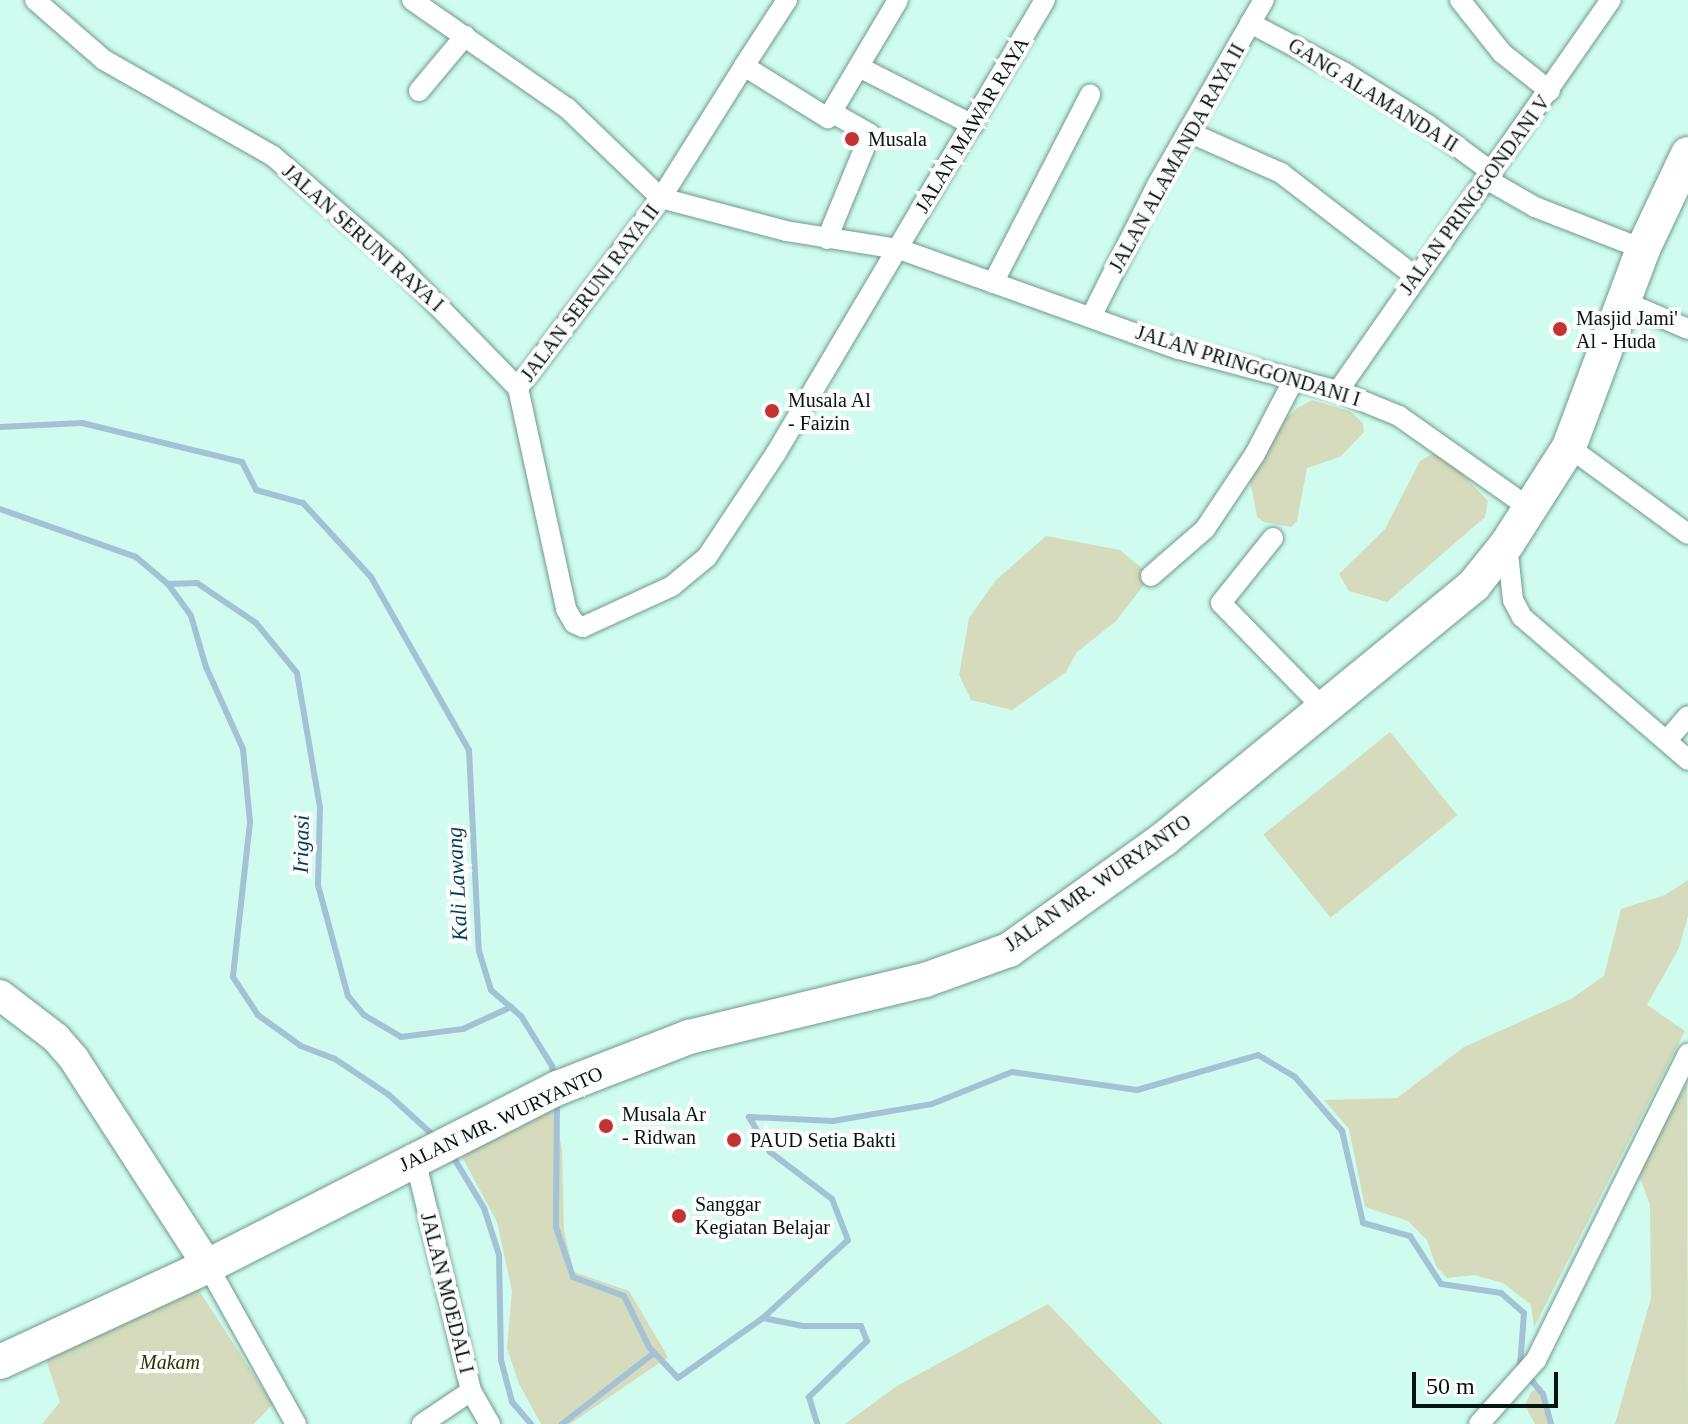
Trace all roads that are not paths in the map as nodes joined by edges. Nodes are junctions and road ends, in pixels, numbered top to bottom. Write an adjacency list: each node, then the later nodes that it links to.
1 (35, 0): 30 (street, JALAN SERUNI RAYA I)
2 (412, 0): 9 (street, JALAN SERUNI RAYA II)
3 (787, 0): 10 (street)
4 (898, 0): 11 (street)
5 (1045, 0): 16 (street, JALAN MAWAR RAYA)
6 (1460, 0): 13 (street)
7 (1611, 0): 13 (street, JALAN PRINGGONDANI V)
8 (1256, 7): 17 (street, JALAN ALAMANDA RAYA II); 19 (street, GANG ALAMANDA II)
9 (465, 36): 12 (street); 20 (street, JALAN SERUNI RAYA II)
10 (744, 66): 15 (street); 20 (street)
11 (859, 67): 15 (street); 16 (street)
12 (419, 91)
13 (1550, 91): 19 (street, JALAN PRINGGONDANI V)
14 (1090, 95): 25 (street)
15 (833, 113): 21 (street)
16 (973, 125): 22 (street, JALAN MAWAR RAYA)
17 (1188, 132): 24 (street); 27 (street, JALAN ALAMANDA RAYA II)
18 (1686, 159): 23 (main road, JALAN MR. WURYANTO)
19 (1490, 177): 23 (street, GANG ALAMANDA II); 24 (street, JALAN PRINGGONDANI V)
20 (661, 198): 21 (street, JALAN SERUNI RAYA II); 30 (street, JALAN SERUNI RAYA II)
21 (827, 239): 22 (street, JALAN SERUNI RAYA II)
22 (899, 249): 25 (street, JALAN PRINGGONDANI I); 30 (street)
23 (1643, 249): 26 (main road, JALAN MR. WURYANTO)
24 (1416, 277): 31 (street, JALAN PRINGGONDANI V)
25 (993, 283): 27 (street, JALAN PRINGGONDANI I)
26 (1625, 302): 28 (street); 32 (main road, JALAN MR. WURYANTO)
27 (1091, 317): 29 (street, JALAN PRINGGONDANI I)
28 (1688, 329)
29 (1294, 379): 31 (street, JALAN PRINGGONDANI I); 37 (street)
30 (518, 388)
31 (1338, 391): 33 (street, JALAN PRINGGONDANI I)
32 (1569, 447): 33 (main road, JALAN MR. WURYANTO); 34 (street)
33 (1531, 509): 36 (main road, JALAN MR. WURYANTO)
34 (1688, 534)
35 (1273, 538): 38 (street)
36 (1507, 544): 38 (main road, JALAN MR. WURYANTO); 40 (street)
37 (1151, 576)
38 (1324, 709): 44 (main road, JALAN MR. WURYANTO)
39 (1688, 716): 40 (street)
40 (1668, 739): 41 (street)
41 (1688, 760)
42 (0, 995): 45 (main road)
43 (1687, 1057): 51 (street)
44 (415, 1159): 45 (main road, JALAN MR. WURYANTO); 47 (street, JALAN MOEDAL I)
45 (208, 1266): 46 (main road, JALAN MR. WURYANTO); 48 (street)
46 (0, 1362)
47 (471, 1391): 49 (street); 50 (street, JALAN MOEDAL I)
48 (296, 1424)
49 (422, 1424)
50 (490, 1424)
51 (1479, 1424)

